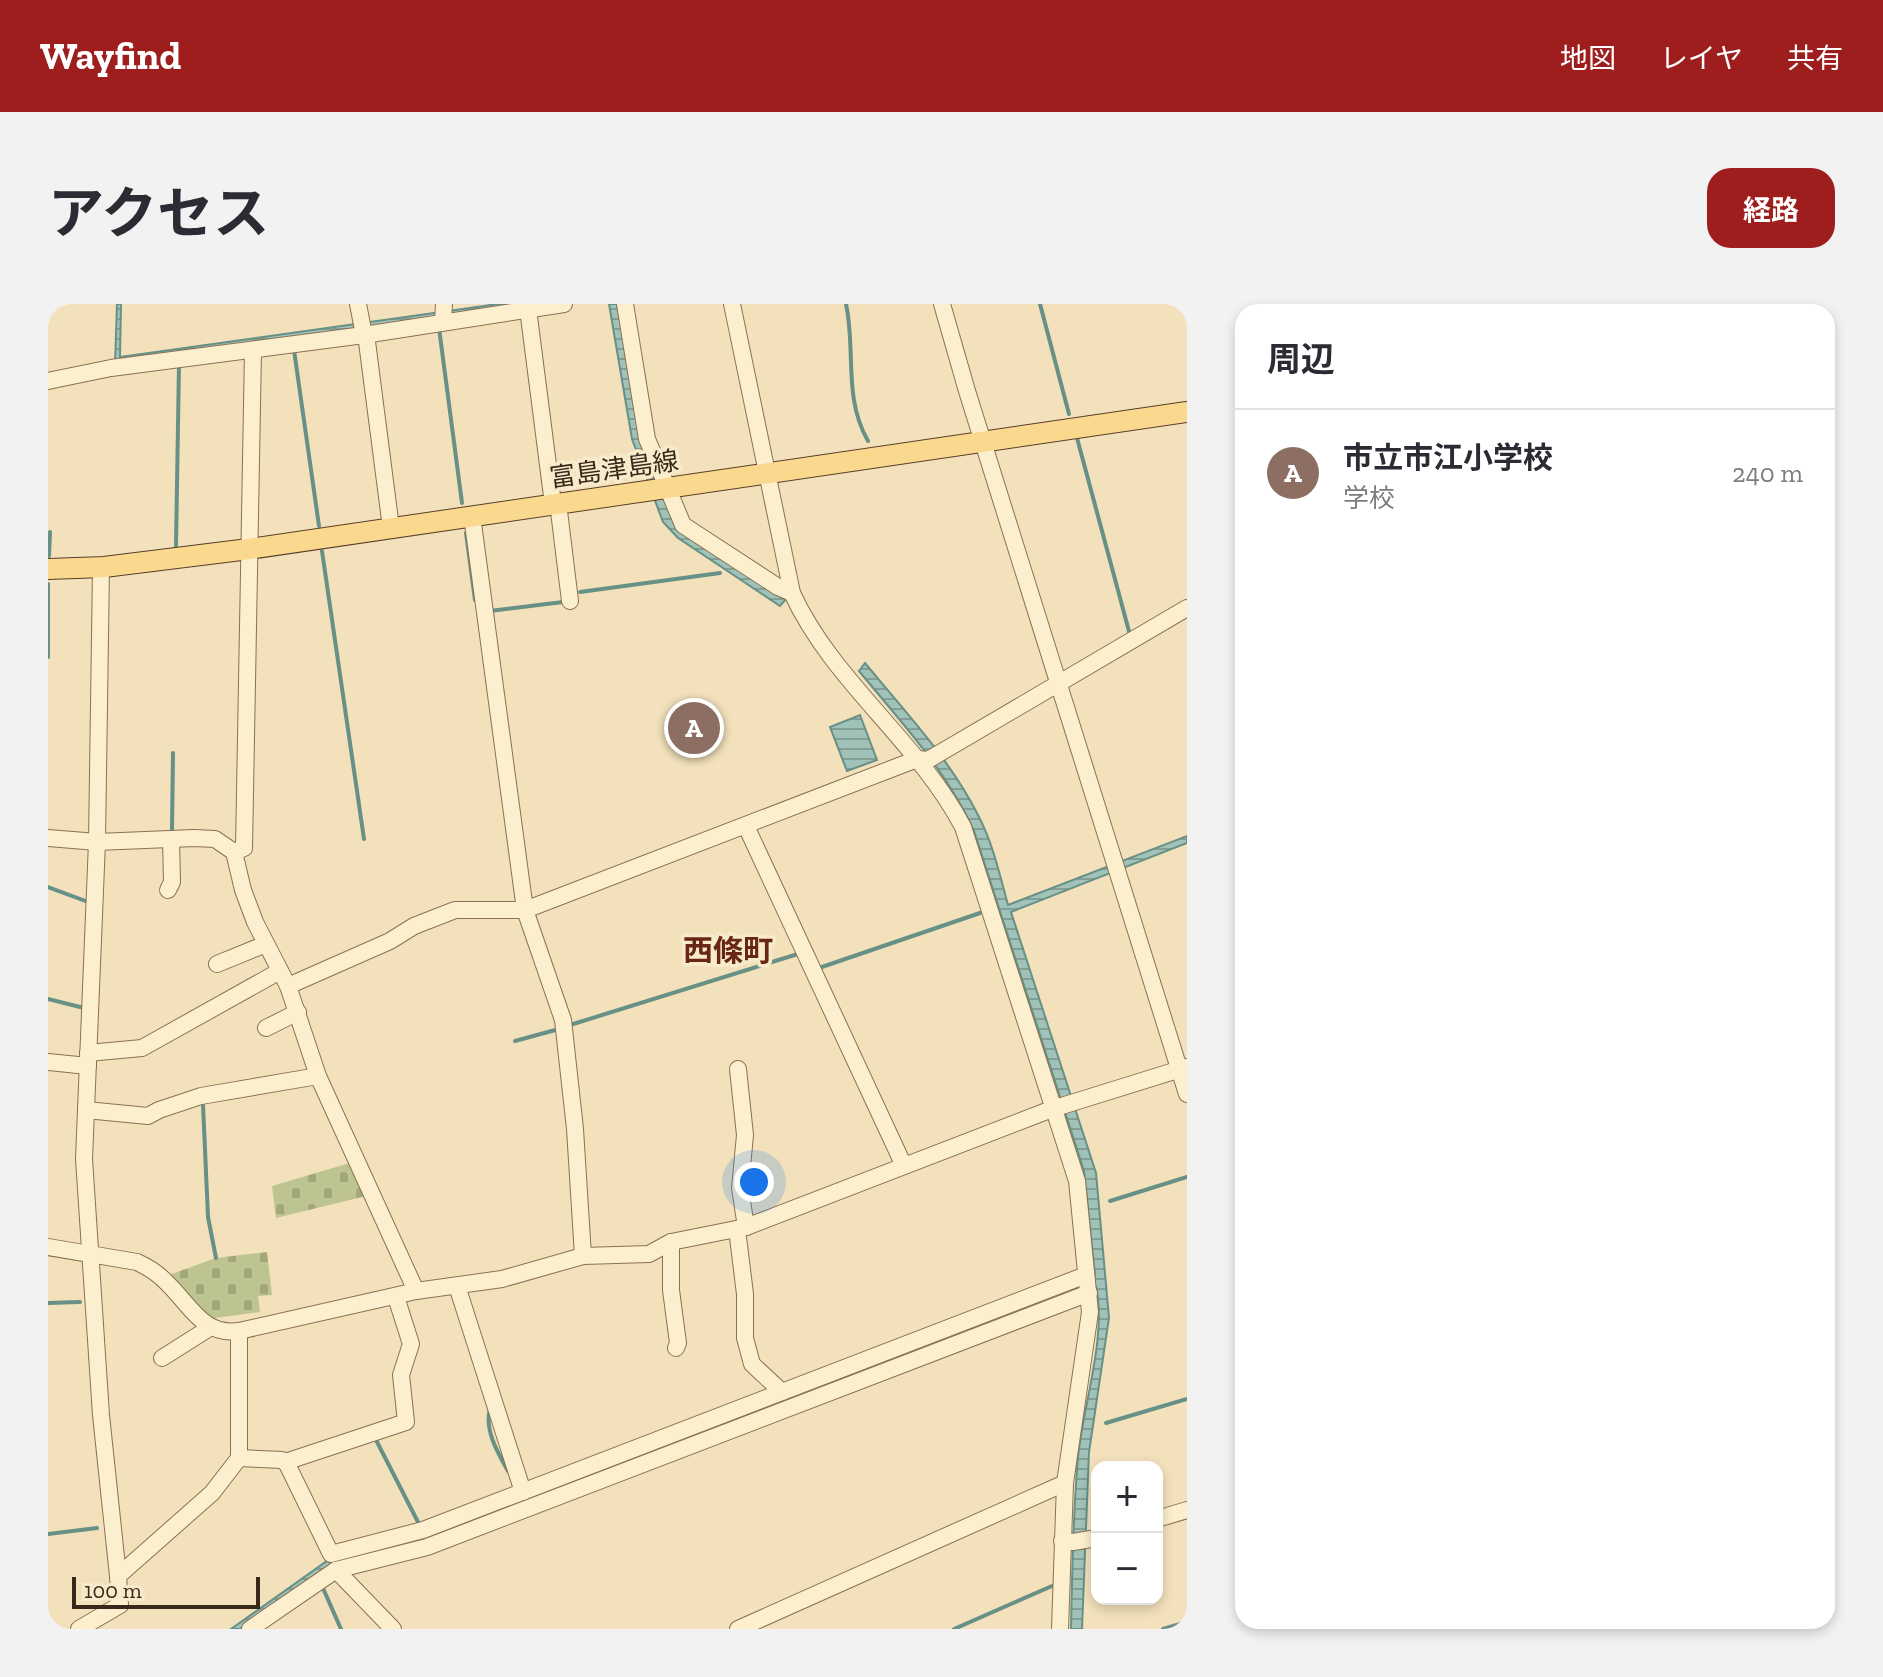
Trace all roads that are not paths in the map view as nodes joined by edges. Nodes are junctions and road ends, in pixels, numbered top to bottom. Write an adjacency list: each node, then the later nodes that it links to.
1 (358, 304): 8 (street)
2 (564, 304): 6 (street)
3 (625, 304): 14 (street)
4 (732, 304): 13 (street)
5 (942, 304): 12 (street)
6 (528, 309): 7 (street); 15 (street)
7 (444, 314): 8 (street)
8 (364, 331): 9 (street); 17 (street)
9 (253, 350): 10 (street); 18 (street)
10 (48, 381)
11 (1187, 412): 12 (main road, 富島津島線)
12 (983, 441): 13 (main road, 富島津島線); 24 (street)
13 (767, 474): 14 (main road, 富島津島線); 21 (street)
14 (661, 488): 15 (main road, 富島津島線); 21 (street)
15 (555, 504): 16 (main road, 富島津島線); 22 (street)
16 (472, 516): 17 (main road, 富島津島線); 32 (street)
17 (391, 528): 18 (main road, 富島津島線)
18 (249, 549): 19 (main road, 富島津島線); 30 (street)
19 (101, 568): 20 (main road, 富島津島線); 29 (street)
20 (48, 569)
21 (792, 593): 25 (street)
22 (570, 601)
23 (1187, 608): 24 (street)
24 (1060, 685): 25 (street); 40 (street)
25 (929, 757): 26 (street); 44 (street)
26 (746, 826): 32 (street); 46 (street)
27 (48, 838): 29 (street)
28 (171, 839): 29 (street); 30 (street); 31 (street)
29 (97, 842): 38 (street)
30 (234, 852): 33 (street)
31 (168, 890)
32 (525, 910): 35 (street); 51 (street)
33 (266, 944): 34 (street); 35 (street)
34 (217, 964)
35 (284, 979): 36 (street); 38 (street)
36 (298, 1012): 37 (street); 42 (street)
37 (266, 1028)
38 (88, 1060): 39 (street); 45 (street)
39 (48, 1062)
40 (1183, 1068): 43 (street); 44 (street)
41 (738, 1069): 47 (street)
42 (318, 1076): 45 (street); 54 (street)
43 (1187, 1094)
44 (1062, 1106): 46 (street); 52 (street)
45 (86, 1110): 50 (street)
46 (904, 1166): 47 (street)
47 (742, 1228): 48 (street); 60 (street)
48 (671, 1242): 51 (street); 58 (street)
49 (48, 1247): 50 (street)
50 (91, 1253): 56 (street); 69 (street)
51 (583, 1256): 53 (street)
52 (1087, 1284): 60 (street); 63 (street); 68 (street)
53 (457, 1286): 54 (street); 64 (street)
54 (416, 1291): 55 (street)
55 (396, 1297): 57 (street); 62 (street)
56 (211, 1327): 57 (street); 59 (street)
57 (239, 1331): 61 (street)
58 (676, 1348)
59 (162, 1358)
60 (782, 1392): 64 (street)
61 (239, 1458): 62 (street); 69 (street)
62 (285, 1462): 68 (street)
63 (1065, 1483): 67 (street); 74 (street)
64 (523, 1492): 68 (street)
65 (1187, 1510): 66 (street)
66 (1163, 1517)
67 (1080, 1540): 75 (street)
68 (335, 1562): 72 (street); 73 (street)
69 (118, 1576): 70 (street)
70 (108, 1622): 71 (street)
71 (79, 1629)
72 (250, 1629)
73 (393, 1629)
74 (738, 1629)
75 (1060, 1629)

